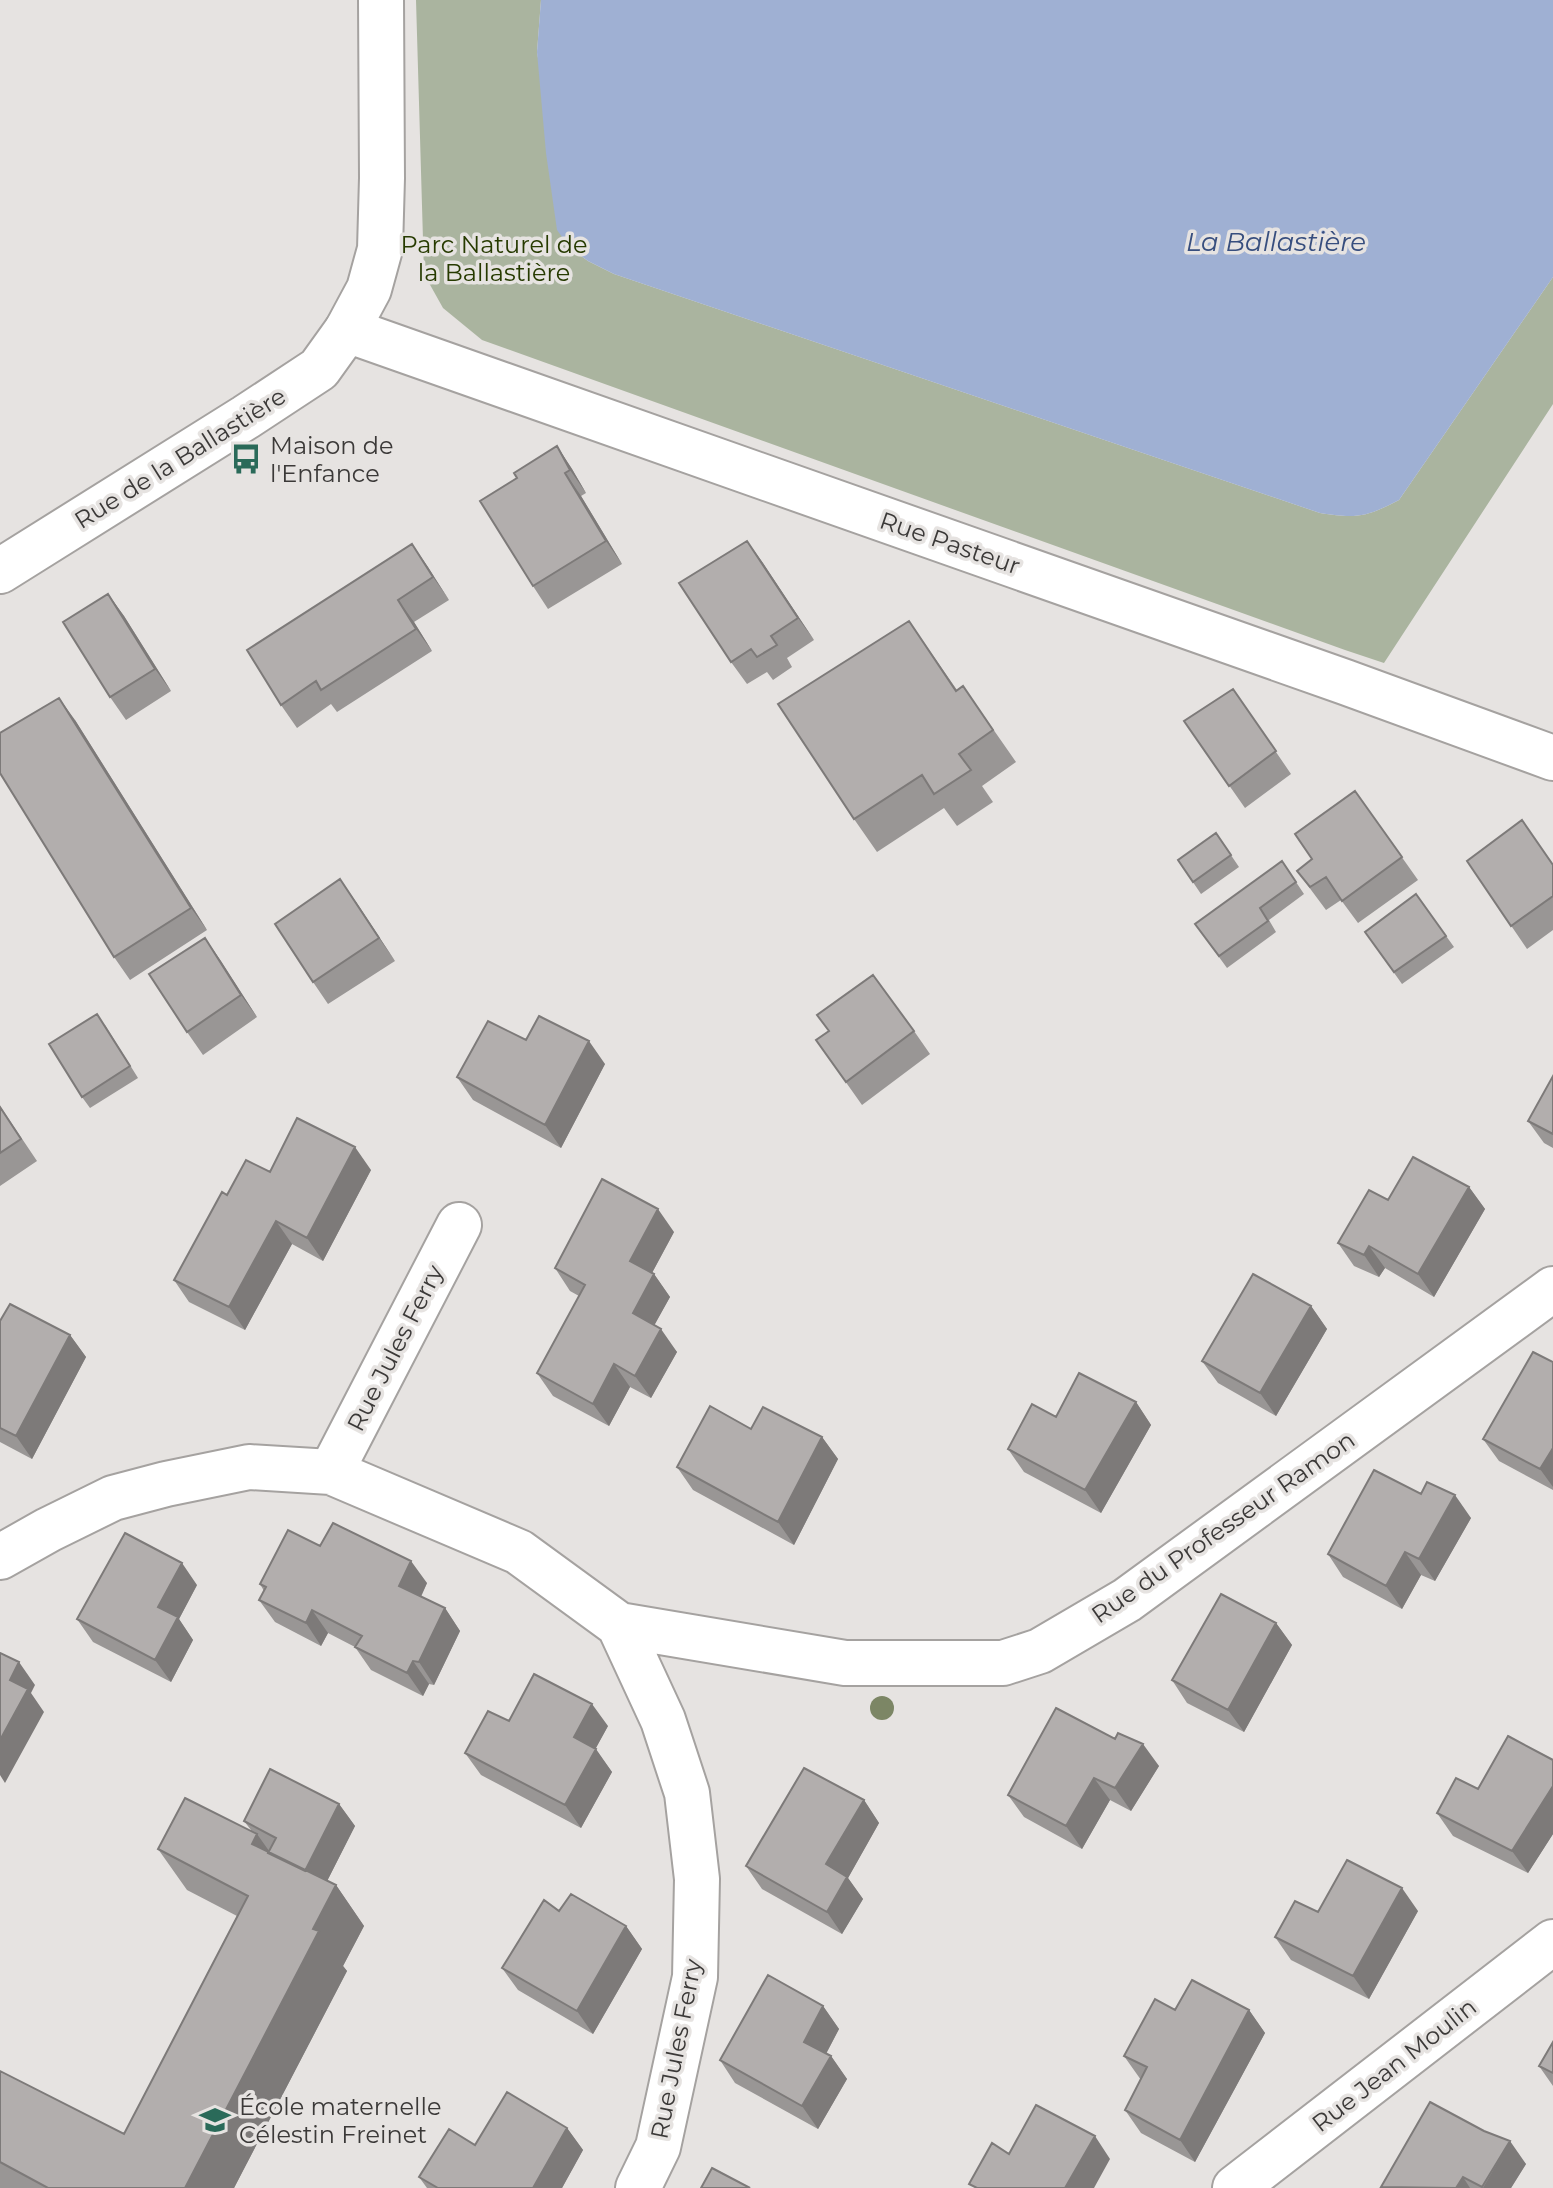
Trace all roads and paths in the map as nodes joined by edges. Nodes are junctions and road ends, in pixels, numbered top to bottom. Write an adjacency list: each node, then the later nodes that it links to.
1 (381, 0): 2 (street, Rue de la Ballastière)
2 (347, 330): 3 (street, Rue de la Ballastière); 4 (street, Rue Pasteur)
3 (0, 571)
4 (1553, 758)
5 (459, 1225): 7 (street, Rue Jules Ferry)
6 (1553, 1289): 9 (street, Rue du Professeur Ramon)
7 (331, 1472): 8 (street, Rue Jules Ferry); 9 (street, Rue Jules Ferry)
8 (0, 1557)
9 (619, 1625): 11 (street, Rue Jules Ferry)
10 (1553, 1942): 12 (street, Rue Jean Moulin)
11 (638, 2188)
12 (1235, 2188)

